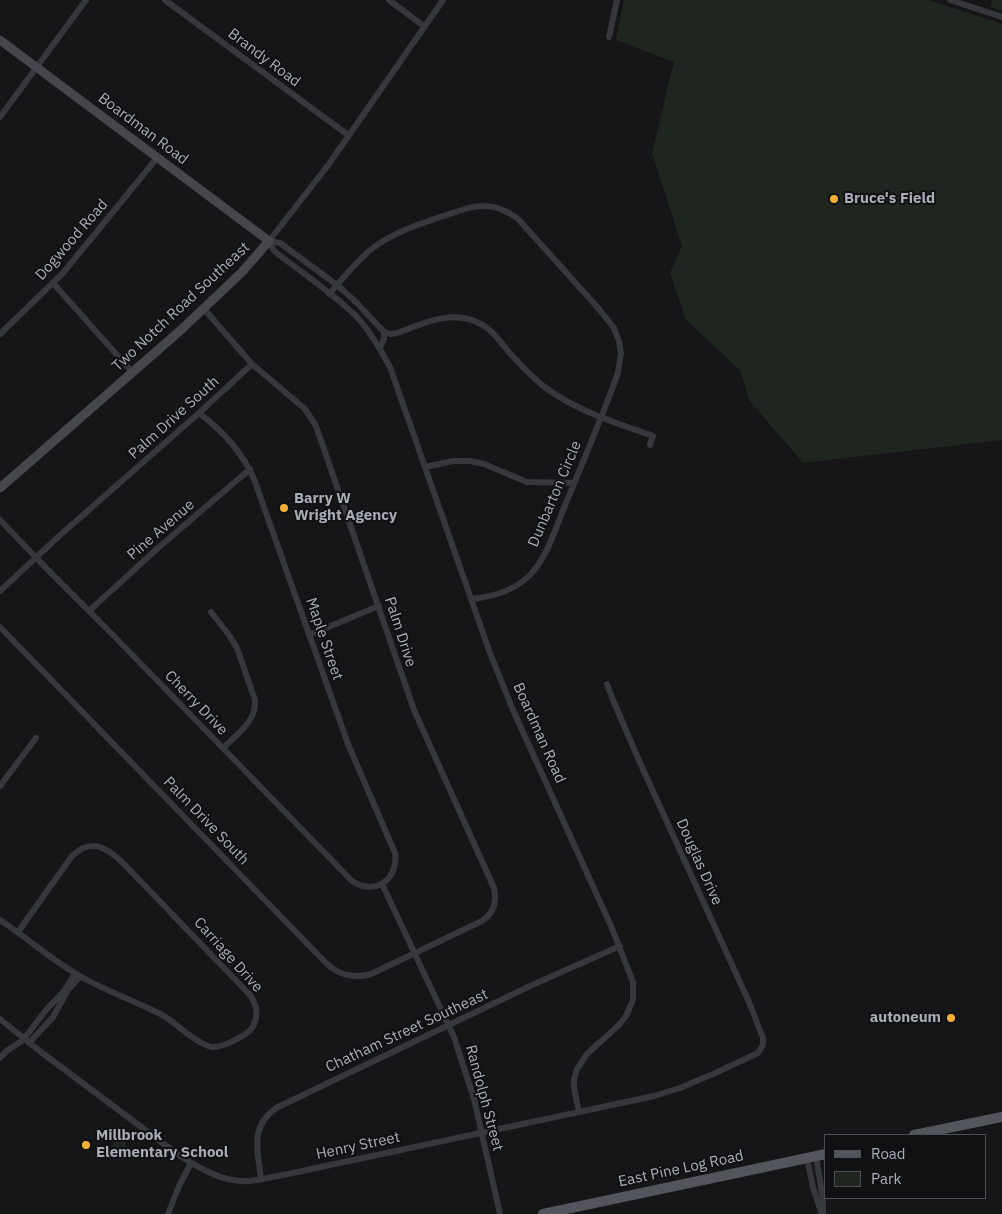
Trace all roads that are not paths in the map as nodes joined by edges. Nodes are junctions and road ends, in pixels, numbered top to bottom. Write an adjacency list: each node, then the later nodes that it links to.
1 (86, 0): 11 (street)
2 (165, 0): 13 (street, Brandy Road)
3 (390, 0): 8 (street)
4 (444, 0): 8 (street, Two Notch Road Southeast)
5 (617, 0): 9 (street)
6 (950, 0): 7 (street)
7 (1002, 18)
8 (425, 27): 13 (street, Two Notch Road Southeast)
9 (609, 37)
10 (0, 40): 11 (street, Boardman Road)
11 (37, 67): 12 (street); 14 (street, Boardman Road)
12 (0, 117)
13 (348, 135): 15 (street, Two Notch Road Southeast)
14 (157, 158): 15 (street, Boardman Road); 16 (street, Dogwood Road)
15 (269, 241): 17 (street, Boardman Road); 18 (street, Boardman Road); 19 (street, Two Notch Road Southeast)
16 (53, 283): 21 (street, Dogwood Road); 24 (street)
17 (337, 285): 18 (street, Dunbarton Circle); 20 (street, Boardman Road); 26 (street, Dunbarton Circle)
18 (329, 294): 22 (street, Boardman Road)
19 (204, 309): 23 (street, Palm Drive); 24 (street, Two Notch Road Southeast)
20 (384, 332): 22 (street); 26 (street)
21 (0, 334)
22 (380, 348): 28 (street, Boardman Road)
23 (252, 364): 25 (street, Palm Drive South); 36 (street, Palm Drive)
24 (133, 373): 31 (street, Two Notch Road Southeast)
25 (199, 413): 29 (street, Maple Street); 33 (street, Palm Drive South)
26 (601, 417): 27 (street); 30 (street, Dunbarton Circle)
27 (650, 445)
28 (425, 467): 30 (street); 35 (street, Boardman Road)
29 (250, 469): 37 (street, Pine Avenue); 40 (street, Maple Street)
30 (574, 483): 35 (street, Dunbarton Circle)
31 (0, 488)
32 (0, 520): 33 (street, Cherry Drive)
33 (36, 557): 34 (street, Palm Drive South); 37 (street, Cherry Drive)
34 (0, 591)
35 (471, 599): 48 (street, Boardman Road)
36 (379, 606): 40 (street); 49 (street, Palm Drive)
37 (89, 611): 43 (street, Cherry Drive)
38 (211, 612): 43 (street)
39 (0, 627): 49 (street, Palm Drive South)
40 (309, 635): 45 (street, Maple Street)
41 (608, 684): 54 (street, Douglas Drive)
42 (36, 738): 44 (street)
43 (223, 748): 45 (street, Cherry Drive)
44 (0, 786)
45 (382, 884): 49 (street, Randolph Street)
46 (0, 920): 47 (street, Carriage Drive)
47 (18, 932): 50 (street, Carriage Drive); 50 (street, Carriage Drive)
48 (620, 946): 52 (street, Chatham Street Southeast); 56 (street, Boardman Road)
49 (415, 952): 52 (street, Randolph Street)
50 (77, 975): 53 (street)
51 (0, 1019): 53 (street, Henry Street)
52 (449, 1025): 58 (street, Randolph Street); 62 (street, Chatham Street Southeast)
53 (27, 1040): 55 (street); 61 (street, Henry Street)
54 (760, 1050): 56 (street, Henry Street)
55 (0, 1058)
56 (578, 1112): 58 (street, Henry Street)
57 (1002, 1117): 59 (main road)
58 (481, 1132): 62 (street, Henry Street); 65 (street, Randolph Street)
59 (919, 1134)
60 (816, 1156): 63 (main road, East Pine Log Road); 67 (street)
61 (191, 1163): 62 (street, Henry Street); 64 (street)
62 (261, 1179)
63 (570, 1211): 66 (main road, East Pine Log Road)
64 (168, 1214)
65 (500, 1214)
66 (543, 1214)
67 (822, 1214)

